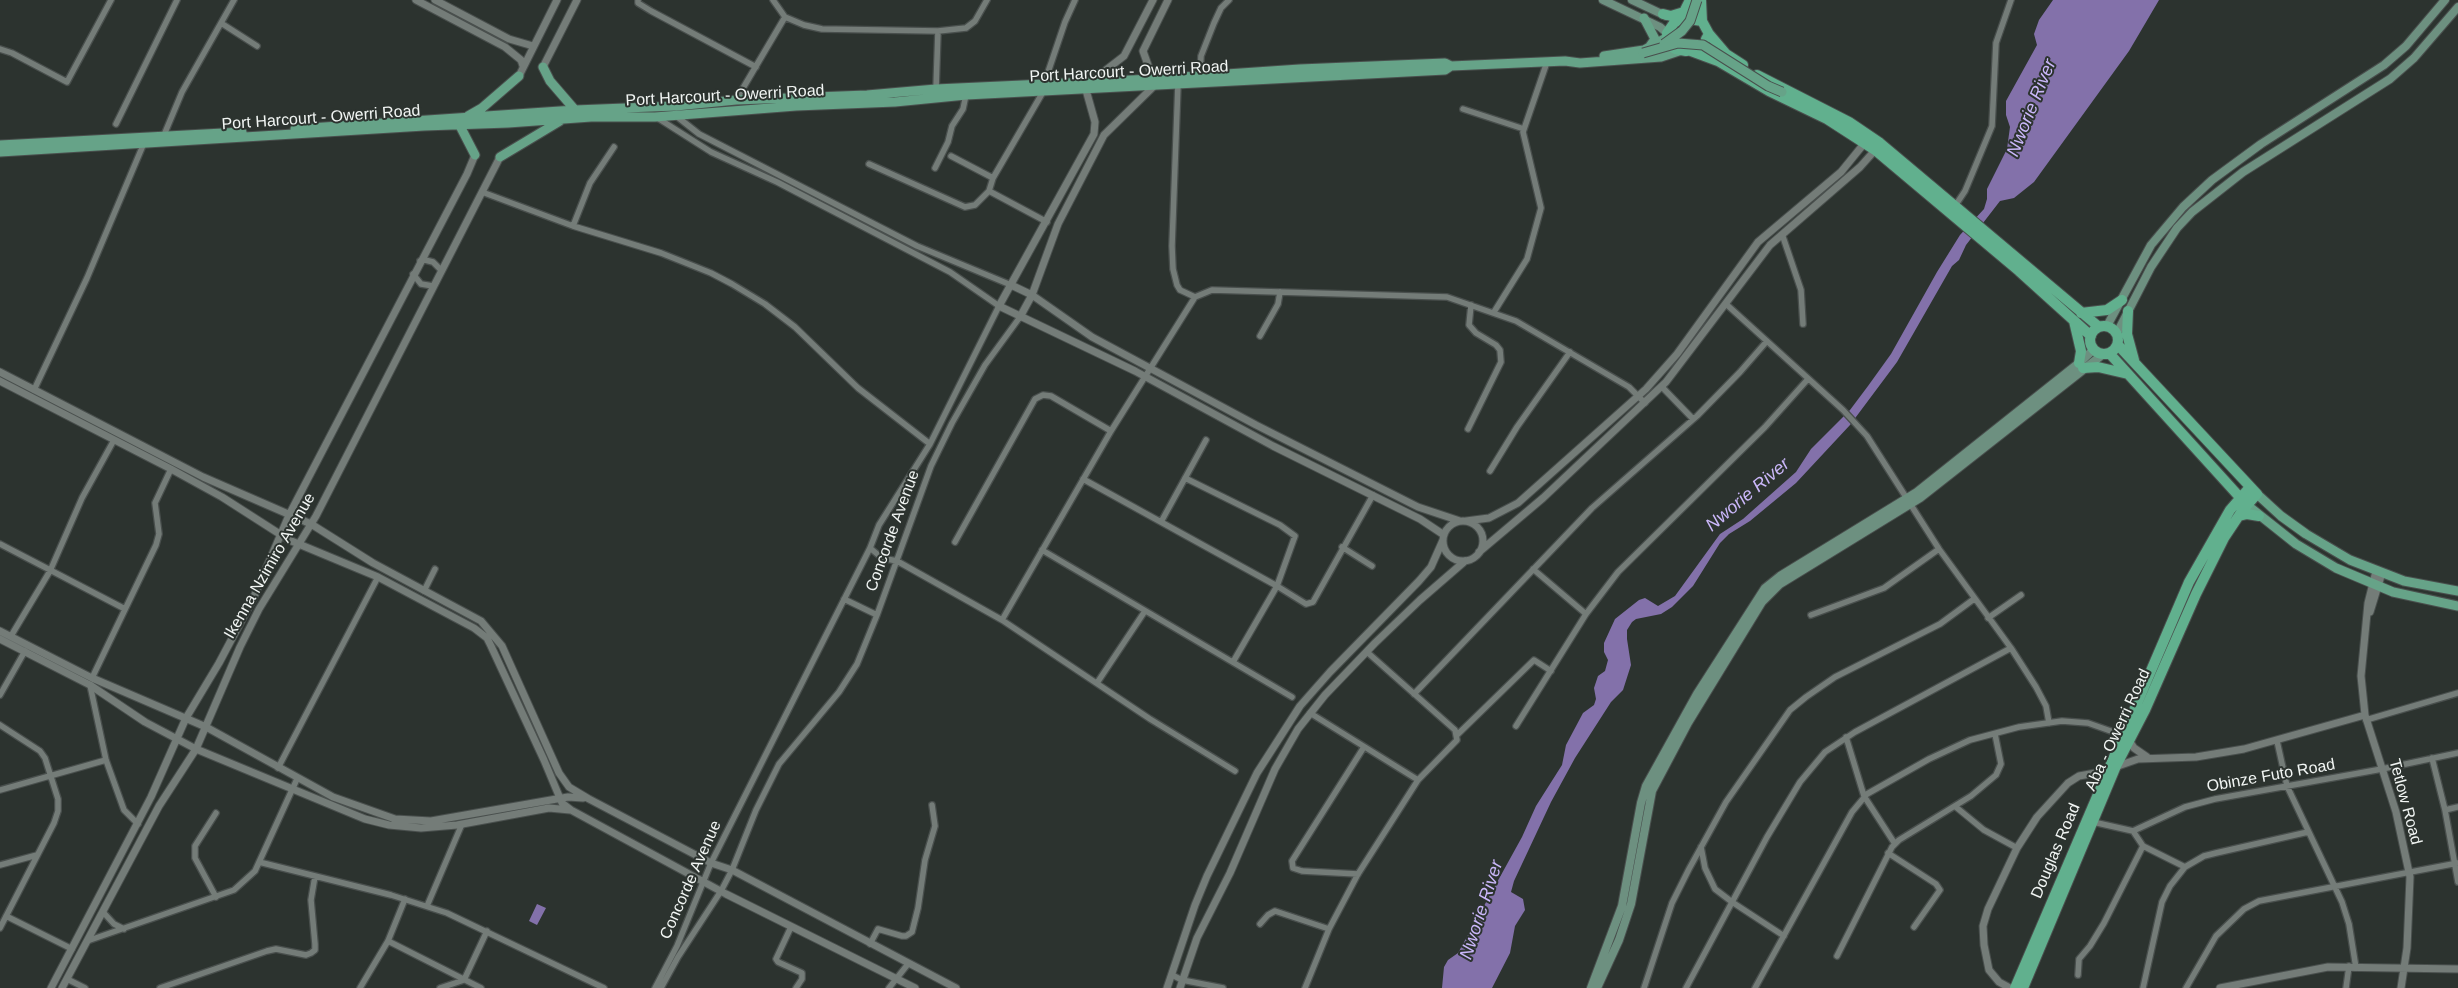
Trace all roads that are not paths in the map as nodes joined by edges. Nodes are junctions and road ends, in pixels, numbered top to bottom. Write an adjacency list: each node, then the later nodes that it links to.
1 (111, 0): 34 (street)
2 (177, 0): 61 (street)
3 (234, 0): 28 (street)
4 (416, 0): 41 (street)
5 (435, 0): 33 (street)
6 (557, 0): 33 (street)
7 (577, 0): 43 (street)
8 (638, 0): 42 (street)
9 (773, 0): 24 (street)
10 (987, 0): 29 (street)
11 (1075, 0): 49 (street)
12 (1153, 0): 48 (street)
13 (1168, 0): 46 (street)
14 (1229, 0): 45 (street)
15 (1603, 0): 25 (main road)
16 (1632, 0): 23 (main road)
17 (1690, 0): 23 (highway); 26 (highway)
18 (1698, 0): 35 (main road, bridge)
19 (1701, 0): 27 (highway)
20 (2011, 0): 78 (street)
21 (2446, 0): 92 (main road)
22 (2458, 7): 96 (main road)
23 (1662, 14): 26 (main road)
24 (785, 17): 29 (street); 42 (street)
25 (1644, 18): 31 (main road); 35 (main road)
26 (1680, 19): 27 (highway); 31 (highway)
27 (1702, 21): 30 (highway)
28 (221, 23): 32 (street); 63 (street)
29 (938, 31): 50 (street)
30 (1709, 34): 37 (highway); 54 (highway)
31 (1666, 35): 35 (main road); 36 (highway)
32 (257, 46)
33 (533, 46): 41 (street)
34 (0, 49)
35 (1645, 51): 38 (main road); 38 (main road); 54 (main road, bridge)
36 (1679, 51): 37 (highway); 39 (main road)
37 (1691, 51): 64 (highway)
38 (1604, 56): 39 (main road)
39 (1565, 61): 40 (main road, Port Harcourt - Owerri Road)
40 (1547, 62): 45 (main road, Port Harcourt - Owerri Road); 62 (street)
41 (523, 66): 44 (street)
42 (756, 66): 52 (street)
43 (543, 67): 56 (main road)
44 (518, 76): 60 (main road)
45 (1200, 79): 46 (main road, Port Harcourt - Owerri Road); 47 (main road, Port Harcourt - Owerri Road)
46 (1153, 83): 47 (main road, Port Harcourt - Owerri Road); 48 (main road, Port Harcourt - Owerri Road); 90 (street, Concorde Avenue)
47 (1178, 84): 91 (street)
48 (1088, 86): 49 (main road, Port Harcourt - Owerri Road); 80 (street, Concorde Avenue)
49 (1044, 88): 50 (main road, Port Harcourt - Owerri Road); 51 (main road, Port Harcourt - Owerri Road); 75 (street)
50 (936, 89): 53 (main road, Port Harcourt - Owerri Road)
51 (966, 95): 53 (main road, Port Harcourt - Owerri Road); 74 (street)
52 (736, 100): 53 (main road, Port Harcourt - Owerri Road); 57 (main road, Port Harcourt - Owerri Road)
53 (849, 100): 57 (main road, Port Harcourt - Owerri Road)
54 (1822, 108): 64 (highway)
55 (1463, 109): 62 (street)
56 (574, 110): 58 (main road, Port Harcourt - Owerri Road); 60 (main road, Port Harcourt - Owerri Road)
57 (674, 110): 58 (main road, Port Harcourt - Owerri Road); 87 (street)
58 (654, 112): 59 (main road, Port Harcourt - Owerri Road); 95 (street)
59 (565, 119): 60 (main road, Port Harcourt - Owerri Road); 72 (main road)
60 (462, 121): 63 (main road, Port Harcourt - Owerri Road); 65 (main road, Port Harcourt - Owerri Road); 70 (main road)
61 (116, 124)
62 (1524, 129): 97 (street)
63 (164, 135): 66 (main road, Port Harcourt - Owerri Road)
64 (1868, 139): 67 (highway); 79 (street)
65 (144, 143): 69 (main road, Port Harcourt - Owerri Road); 119 (street)
66 (0, 145)
67 (1878, 146): 78 (highway); 82 (street)
68 (614, 147): 81 (street)
69 (0, 152)
70 (475, 155): 84 (street, Ikenna Nzimiro Avenue)
71 (950, 156): 75 (street)
72 (500, 157): 76 (street, Ikenna Nzimiro Avenue)
73 (869, 164): 77 (street)
74 (935, 168)
75 (993, 178): 77 (street)
76 (482, 192): 81 (street); 85 (street, Ikenna Nzimiro Avenue)
77 (989, 192): 80 (street)
78 (1956, 212): 98 (highway)
79 (1784, 220): 82 (street); 120 (street)
80 (1047, 222): 87 (street, Concorde Avenue)
81 (573, 226): 129 (street)
82 (1790, 227): 83 (street)
83 (1782, 234): 93 (street); 100 (street)
84 (420, 261): 85 (street); 86 (street, Ikenna Nzimiro Avenue)
85 (441, 270): 88 (street, Ikenna Nzimiro Avenue)
86 (413, 274): 88 (street); 139 (street, Ikenna Nzimiro Avenue)
87 (1011, 285): 90 (street); 95 (street, Concorde Avenue)
88 (433, 286): 144 (street, Ikenna Nzimiro Avenue)
89 (1280, 292): 91 (street); 94 (street); 103 (street)
90 (1032, 295): 99 (street, Concorde Avenue); 112 (street)
91 (1195, 296): 112 (street)
92 (2122, 300): 98 (highway); 101 (main road)
93 (1726, 304): 105 (street); 118 (street)
94 (1472, 305): 97 (street); 125 (street)
95 (999, 306): 99 (street); 129 (street, Concorde Avenue)
96 (2128, 311): 102 (main road); 110 (highway)
97 (1494, 312): 108 (street)
98 (2077, 316): 101 (highway); 104 (highway); 111 (highway)
99 (1020, 317): 115 (street); 155 (street, Concorde Avenue)
100 (1803, 324)
101 (2103, 327): 102 (highway); 104 (highway)
102 (2117, 333): 106 (highway)
103 (1260, 336)
104 (2091, 336): 107 (highway)
105 (1767, 341): 116 (street); 124 (street)
106 (2118, 345): 109 (highway); 110 (highway)
107 (2092, 348): 109 (highway); 111 (main road)
108 (1570, 352): 120 (street); 131 (street)
109 (2106, 354): 111 (main road); 114 (highway)
110 (2135, 363): 121 (highway)
111 (2081, 365): 114 (highway); 137 (main road)
112 (1151, 369): 115 (street); 142 (street)
113 (0, 372): 119 (street)
114 (2128, 374): 123 (highway)
115 (1145, 377): 126 (street); 136 (street)
116 (1808, 379): 137 (street); 173 (street)
117 (0, 381): 127 (street)
118 (1662, 387): 122 (street); 124 (street)
119 (34, 390): 139 (street)
120 (1639, 396): 122 (street); 142 (street)
121 (2167, 400): 123 (highway); 135 (highway)
122 (1646, 403): 154 (street)
123 (2158, 408): 134 (highway)
124 (1694, 419): 159 (street)
125 (1468, 429)
126 (1111, 431): 133 (street); 147 (street)
127 (114, 440): 130 (street); 160 (street)
128 (1206, 440): 132 (street)
129 (930, 444): 151 (street, Concorde Avenue)
130 (171, 469): 145 (street); 171 (street)
131 (1490, 471)
132 (1185, 478): 143 (street); 163 (street)
133 (1083, 479): 143 (street); 152 (street)
134 (2230, 488): 138 (highway); 140 (highway)
135 (2254, 490): 138 (highway); 161 (main road)
136 (1372, 495): 146 (street); 150 (street)
137 (1908, 502): 153 (street); 304 (main road); 305 (main road)
138 (2244, 502): 140 (highway); 141 (main road)
139 (290, 513): 144 (street); 145 (street, Ikenna Nzimiro Avenue)
140 (2234, 513): 141 (highway); 204 (highway, Douglas Road)
141 (2259, 516): 164 (main road)
142 (1463, 521): 146 (street); 154 (street)
143 (1161, 522): 163 (street)
144 (311, 524): 149 (street, Ikenna Nzimiro Avenue); 165 (street)
145 (280, 535): 149 (street); 195 (street, Ikenna Nzimiro Avenue)
146 (1444, 538): 156 (street); 279 (street)
147 (955, 542)
148 (0, 544): 160 (street)
149 (300, 545): 162 (street); 200 (street, Ikenna Nzimiro Avenue)
150 (1342, 547): 157 (street); 163 (street)
151 (870, 548): 155 (street); 169 (street, Concorde Avenue)
152 (1042, 550): 172 (street); 177 (street)
153 (1938, 550): 168 (street); 175 (street)
154 (1479, 552): 156 (street)
155 (896, 561): 174 (street, Concorde Avenue); 177 (street)
156 (1465, 561): 185 (street)
157 (1372, 566)
158 (435, 569): 165 (street)
159 (1534, 569): 173 (street); 191 (street)
160 (50, 571): 171 (street); 181 (street)
161 (2379, 572): 164 (street, Tetlow Road); 166 (main road)
162 (378, 577): 180 (street); 213 (street)
163 (1278, 586): 186 (street)
164 (2375, 586): 170 (main road); 196 (street, Tetlow Road)
165 (424, 591): 178 (street)
166 (2458, 591)
167 (2022, 595): 176 (street)
168 (1974, 598): 176 (street); 239 (street)
169 (844, 599): 174 (street); 244 (street, Concorde Avenue)
170 (2458, 606)
171 (125, 609): 188 (street)
172 (1145, 611): 186 (street); 189 (street)
173 (1586, 614): 187 (street)
174 (877, 615): 248 (street, Concorde Avenue)
175 (1812, 615)
176 (1988, 618): 183 (street)
177 (1002, 620): 189 (street)
178 (487, 627): 180 (street); 225 (street)
179 (0, 631): 181 (street)
180 (481, 633): 224 (street)
181 (11, 636): 188 (street)
182 (0, 639): 184 (street)
183 (2011, 648): 197 (street); 203 (street)
184 (25, 652): 188 (street); 192 (street)
185 (1367, 652): 191 (street); 194 (street)
186 (1233, 662): 193 (street)
187 (1551, 671): 199 (street); 202 (street)
188 (91, 681): 195 (street); 205 (street); 212 (street)
189 (1096, 683): 216 (street)
190 (2458, 693): 196 (street)
191 (1414, 694): 202 (street)
192 (0, 695)
193 (1292, 697)
194 (1310, 713): 207 (street); 284 (street)
195 (186, 718): 200 (street); 205 (street, Ikenna Nzimiro Avenue)
196 (2366, 718): 206 (street); 215 (street, Tetlow Road)
197 (2049, 723): 201 (street); 204 (street)
198 (0, 725): 217 (street)
199 (1516, 726)
200 (206, 727): 208 (street, Ikenna Nzimiro Avenue); 213 (street)
201 (1995, 734): 223 (street); 227 (street)
202 (1458, 735): 219 (street)
203 (1846, 737): 223 (street); 258 (street)
204 (2126, 737): 210 (street); 214 (highway, Douglas Road)
205 (176, 739): 208 (street); 233 (street, Ikenna Nzimiro Avenue)
206 (2278, 741): 210 (street); 220 (street)
207 (1364, 747): 219 (street); 250 (street)
208 (196, 749): 221 (street); 260 (street, Ikenna Nzimiro Avenue)
209 (2458, 753): 211 (street, Obinze Futo Road)
210 (2147, 758): 214 (street)
211 (2432, 758): 215 (street, Obinze Futo Road); 230 (street)
212 (106, 760): 217 (street); 233 (street)
213 (278, 768): 218 (street)
214 (2111, 768): 232 (highway, Aba - Owerri Road); 240 (street); 310 (highway, Douglas Road)
215 (2382, 769): 220 (street, Obinze Futo Road); 249 (street, Tetlow Road)
216 (1235, 771)
217 (51, 774): 222 (street); 242 (street)
218 (297, 779): 221 (street); 224 (street)
219 (1418, 780): 250 (street)
220 (2287, 786): 235 (street, Obinze Futo Road); 236 (street)
221 (292, 787): 234 (street); 243 (street)
222 (0, 790)
223 (1864, 796): 237 (street); 269 (street)
224 (559, 798): 225 (street); 229 (street)
225 (589, 799): 244 (street)
226 (932, 805): 272 (street)
227 (1956, 807): 237 (street); 240 (street)
228 (2458, 807): 230 (street)
229 (571, 810): 234 (street); 252 (street)
230 (2445, 810): 245 (street)
231 (216, 813): 256 (street)
232 (2094, 822): 235 (street); 311 (highway, Aba - Owerri Road)
233 (138, 824): 273 (street, Ikenna Nzimiro Avenue)
234 (462, 824): 259 (street)
235 (2133, 831): 238 (street)
236 (2308, 832): 247 (street); 254 (street)
237 (1895, 844): 241 (street)
238 (2143, 846): 247 (street); 280 (street)
239 (1701, 847): 258 (street); 306 (street)
240 (2017, 848): 309 (street)
241 (1888, 853): 264 (street); 274 (street)
242 (37, 855): 246 (street); 261 (street)
243 (259, 862): 251 (street); 256 (street)
244 (711, 862): 248 (street); 252 (street, Concorde Avenue)
245 (2456, 863): 249 (street); 253 (street)
246 (0, 864)
247 (2186, 867): 312 (street)
248 (732, 870): 255 (street, Concorde Avenue); 272 (street)
249 (2409, 870): 254 (street); 277 (street, Tetlow Road)
250 (1358, 874): 267 (street)
251 (315, 876): 257 (street); 289 (street)
252 (703, 881): 255 (street); 294 (street, Concorde Avenue)
253 (2458, 882)
254 (2335, 885): 276 (street); 313 (street)
255 (721, 891): 263 (street); 295 (street, Concorde Avenue)
256 (216, 897): 266 (street)
257 (405, 900): 259 (street); 271 (street)
258 (1732, 902): 269 (street); 307 (street)
259 (427, 906): 268 (street)
260 (103, 912): 266 (street); 270 (street, Ikenna Nzimiro Avenue)
261 (6, 916): 265 (street); 273 (street)
262 (1260, 924): 267 (street)
263 (791, 927): 282 (street); 296 (street)
264 (1914, 927)
265 (0, 928)
266 (124, 929): 270 (street)
267 (1329, 930): 303 (street)
268 (487, 932): 283 (street); 285 (street)
269 (1784, 936): 308 (street)
270 (90, 940): 281 (street, Ikenna Nzimiro Avenue)
271 (388, 941): 283 (street); 290 (street)
272 (870, 944): 275 (street)
273 (72, 949): 286 (street, Ikenna Nzimiro Avenue)
274 (1837, 956)
275 (908, 964): 282 (street); 299 (street)
276 (2353, 967): 277 (street); 314 (street); 315 (street)
277 (2405, 967): 278 (street); 316 (street, Tetlow Road)
278 (2458, 969)
279 (1172, 975): 284 (street); 300 (street)
280 (2078, 975)
281 (67, 978): 287 (street, Ikenna Nzimiro Avenue); 288 (street)
282 (896, 978): 297 (street); 298 (street)
283 (464, 980): 291 (street); 292 (street)
284 (1182, 980): 301 (street); 302 (street)
285 (596, 986): 293 (street)
286 (51, 988)
287 (62, 988)
288 (85, 988)
289 (160, 988)
290 (360, 988)
291 (440, 988)
292 (481, 988)
293 (604, 988)
294 (655, 988)
295 (662, 988)
296 (796, 988)
297 (889, 988)
298 (915, 988)
299 (956, 988)
300 (1167, 988)
301 (1180, 988)
302 (1223, 988)
303 (1305, 988)
304 (1591, 988)
305 (1598, 988)
306 (1644, 988)
307 (1686, 988)
308 (1755, 988)
309 (2010, 988)
310 (2014, 988)
311 (2023, 988)
312 (2143, 988)
313 (2186, 988)
314 (2220, 988)
315 (2346, 988)
316 (2401, 988)

